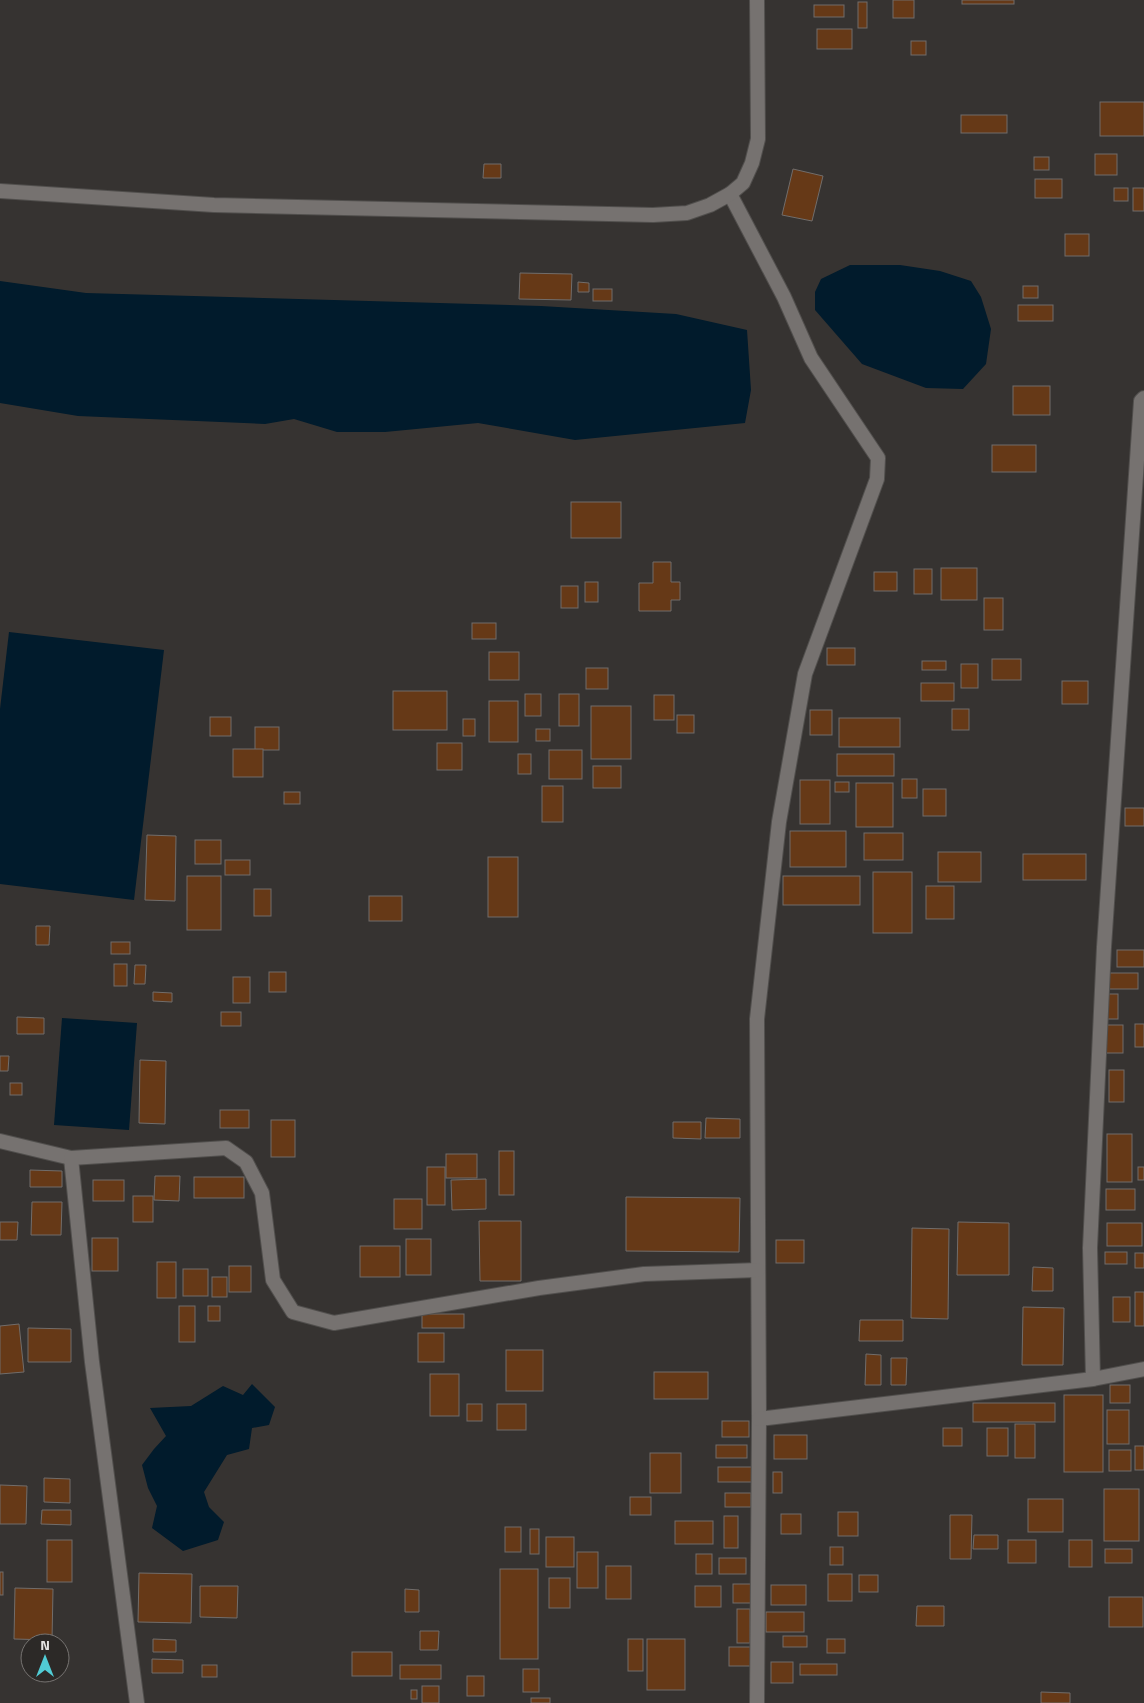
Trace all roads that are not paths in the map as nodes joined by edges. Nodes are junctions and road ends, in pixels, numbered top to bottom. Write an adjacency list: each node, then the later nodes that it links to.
1 (757, 0): 3 (street)
2 (0, 191): 3 (street)
3 (730, 194): 7 (street)
4 (1144, 398): 9 (street)
5 (0, 1141): 6 (street)
6 (71, 1158): 7 (street); 11 (street)
7 (758, 1270): 10 (street)
8 (1144, 1369): 9 (street)
9 (1093, 1379): 10 (street)
10 (759, 1419): 12 (street)
11 (137, 1703)
12 (757, 1703)

